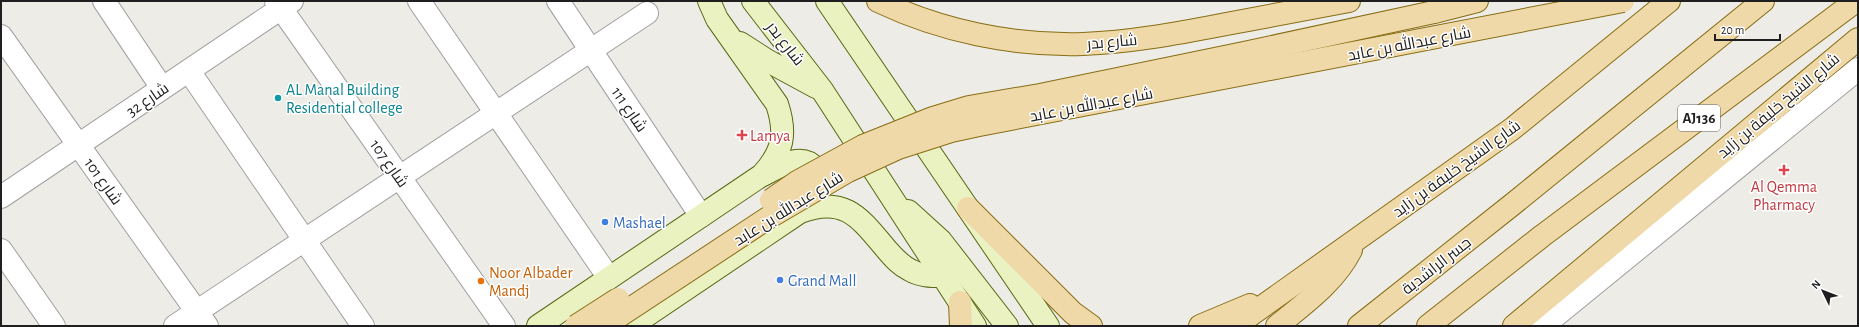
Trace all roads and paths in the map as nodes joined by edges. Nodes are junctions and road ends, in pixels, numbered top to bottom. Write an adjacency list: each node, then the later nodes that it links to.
1 (104, 1): 22 (street)
2 (419, 1): 24 (street)
3 (558, 1): 19 (street, شارع 111)
4 (753, 1): 23 (main road, شارع بدر)
5 (827, 1): 30 (main road)
6 (878, 1): 7 (main road, شارع بدر)
7 (1349, 1)
8 (1478, 1): 46 (main road, شارع عبدالله بن عابد, bridge)
9 (1623, 1): 47 (main road, شارع عبدالله بن عابد, bridge)
10 (1669, 1): 34 (main road, شارع الشيخ خليفة بن زايد)
11 (1763, 1): 57 (main road, جسر الراشدية)
12 (1856, 1): 58 (main road, شارع الشيخ خليفة بن زايد / AJ136)
13 (709, 3): 16 (main road)
14 (283, 4): 21 (street, شارع 32); 27 (street, شارع 107)
15 (647, 13): 19 (street)
16 (726, 30): 23 (main road); 26 (main road)
17 (1, 36): 25 (street, شارع 101)
18 (1858, 39): 59 (main road, شارع الشيخ خليفة بن زايد)
19 (591, 51): 24 (street); 32 (street, شارع 111)
20 (1858, 68): 60 (street)
21 (189, 71): 22 (street, شارع 32); 33 (street)
22 (162, 88): 25 (street, شارع 32)
23 (822, 90): 29 (main road, شارع بدر)
24 (496, 113): 27 (street); 37 (street)
25 (78, 144): 28 (street, شارع 32); 40 (street, شارع 101)
26 (762, 175): 31 (main road); 32 (main road)
27 (400, 177): 33 (street); 44 (street, شارع 107)
28 (1, 197)
29 (892, 200): 36 (main road, شارع بدر); 51 (main road)
30 (968, 208): 52 (main road); 53 (main road)
31 (800, 212): 36 (main road, شارع عبدالله بن عابد); 48 (main road, شارع عبدالله بن عابد)
32 (701, 216): 37 (main road)
33 (305, 240): 40 (street); 43 (street)
34 (1356, 240): 38 (main road, شارع الشيخ خليفة بن زايد); 56 (main road)
35 (1, 250): 41 (street)
36 (943, 276): 39 (main road, شارع بدر)
37 (609, 278): 45 (main road)
38 (1293, 286): 54 (main road); 55 (main road, شارع الشيخ خليفة بن زايد)
39 (960, 302): 49 (main road); 50 (main road, شارع بدر)
40 (202, 319): 42 (street)
41 (54, 326)
42 (175, 326)
43 (363, 326)
44 (504, 326)
45 (538, 326)
46 (576, 326)
47 (604, 326)
48 (631, 326)
49 (961, 326)
50 (976, 326)
51 (1007, 326)
52 (1048, 326)
53 (1091, 326)
54 (1200, 326)
55 (1235, 326)
56 (1277, 326)
57 (1359, 326)
58 (1428, 326)
59 (1514, 326)
60 (1543, 326)

